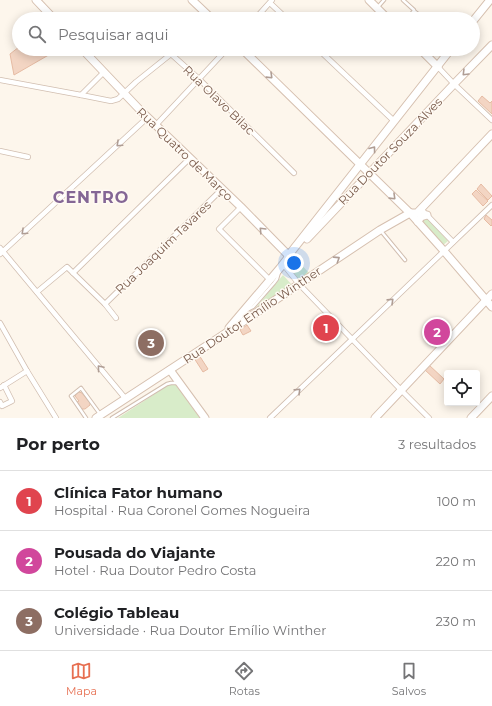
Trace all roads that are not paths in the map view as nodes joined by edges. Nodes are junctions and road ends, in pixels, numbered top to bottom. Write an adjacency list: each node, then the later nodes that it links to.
1 (36, 0): 10 (main road)
2 (192, 0): 11 (main road)
3 (369, 0): 8 (main road)
4 (384, 0): 8 (lane)
5 (403, 0): 9 (lane)
6 (490, 0): 15 (main road)
7 (271, 1): 12 (street); 13 (street)
8 (377, 8): 14 (main road)
9 (414, 11)
10 (47, 12)
11 (205, 12)
12 (261, 12)
13 (281, 12)
14 (381, 12)
15 (480, 12)
16 (492, 45): 29 (main road, Rua Doutor Souza Alves, one-way to 29)
17 (89, 56): 26 (main road, Rua Quatro de Março)
18 (168, 56): 30 (street, Rua Olavo Bilac)
19 (173, 56): 27 (street, Rua Olavo Bilac)
20 (220, 56): 27 (street)
21 (249, 56): 40 (main road, one-way to 40)
22 (325, 56): 34 (street)
23 (427, 56): 25 (main road)
24 (446, 56): 25 (main road)
25 (438, 66): 29 (street); 34 (main road)
26 (104, 72): 30 (main road, Rua Quatro de Março); 31 (street)
27 (199, 79): 35 (street); 42 (street, Rua Olavo Bilac)
28 (0, 80): 31 (street)
29 (454, 84): 33 (street); 43 (main road, Rua Doutor Souza Alves)
30 (124, 94): 31 (street); 32 (main road, Rua Quatro de Março)
31 (82, 95)
32 (148, 117): 35 (main road, Rua Quatro de Março); 55 (street, one-way to 55)
33 (492, 120)
34 (394, 121): 40 (main road, one-way to 34)
35 (156, 125): 39 (main road, Rua Quatro de Março)
36 (492, 134): 48 (main road)
37 (0, 151): 38 (street)
38 (28, 157)
39 (190, 158): 45 (main road, Rua Quatro de Março); 58 (street)
40 (361, 165): 41 (main road); 43 (main road)
41 (355, 172): 44 (main road); 57 (main road)
42 (294, 173)
43 (369, 174): 44 (main road, Rua Doutor Souza Alves); 49 (main road, one-way to 49)
44 (363, 180): 57 (main road, Rua Doutor Souza Alves)
45 (222, 189): 47 (main road, Rua Quatro de Março); 64 (street, Rua Joaquim Tavares)
46 (492, 204): 53 (street)
47 (240, 207): 57 (main road, Rua Quatro de Março, one-way to 47); 59 (street)
48 (421, 209): 49 (main road, Rua Doutor Emílio Winther); 50 (street)
49 (410, 213): 51 (main road); 52 (main road, Rua Doutor Emílio Winther)
50 (427, 215): 51 (main road); 53 (street)
51 (418, 222): 54 (main road)
52 (380, 230): 56 (lane); 60 (main road, Rua Doutor Emílio Winther, one-way to 52)
53 (453, 242): 54 (street)
54 (444, 250): 63 (main road); 70 (street, one-way to 54)
55 (1, 251): 61 (street)
56 (405, 260)
57 (286, 261): 59 (main road); 60 (street, Rua Quatro de Março); 66 (lane)
58 (73, 273): 61 (street); 64 (street)
59 (270, 280): 66 (main road)
60 (299, 284): 69 (main road, Rua Doutor Emílio Winther); 70 (street, Rua Quatro de Março)
61 (37, 292): 77 (street, one-way to 61)
62 (492, 294): 63 (main road)
63 (486, 300): 65 (main road); 75 (main road)
64 (105, 304): 67 (street)
65 (492, 307)
66 (243, 312): 69 (main road)
67 (116, 318)
68 (0, 323): 72 (street)
69 (223, 335): 71 (main road, Rua Doutor Emílio Winther)
70 (351, 339): 75 (street, Rua Quatro de Março); 84 (street, one-way to 70)
71 (170, 370): 73 (main road); 77 (main road, Rua Doutor Emílio Winther)
72 (27, 371): 74 (street); 80 (street)
73 (182, 385): 82 (lane); 83 (main road)
74 (2, 386): 78 (street)
75 (401, 390): 85 (main road); 86 (street, Rua Quatro de Março)
76 (492, 396): 87 (main road)
77 (125, 398): 79 (main road, Rua Doutor Emílio Winther)
78 (1, 404)
79 (97, 417): 81 (lane)
80 (56, 418)
81 (86, 418)
82 (112, 418)
83 (205, 418)
84 (270, 418)
85 (375, 418)
86 (429, 418)
87 (471, 418)

